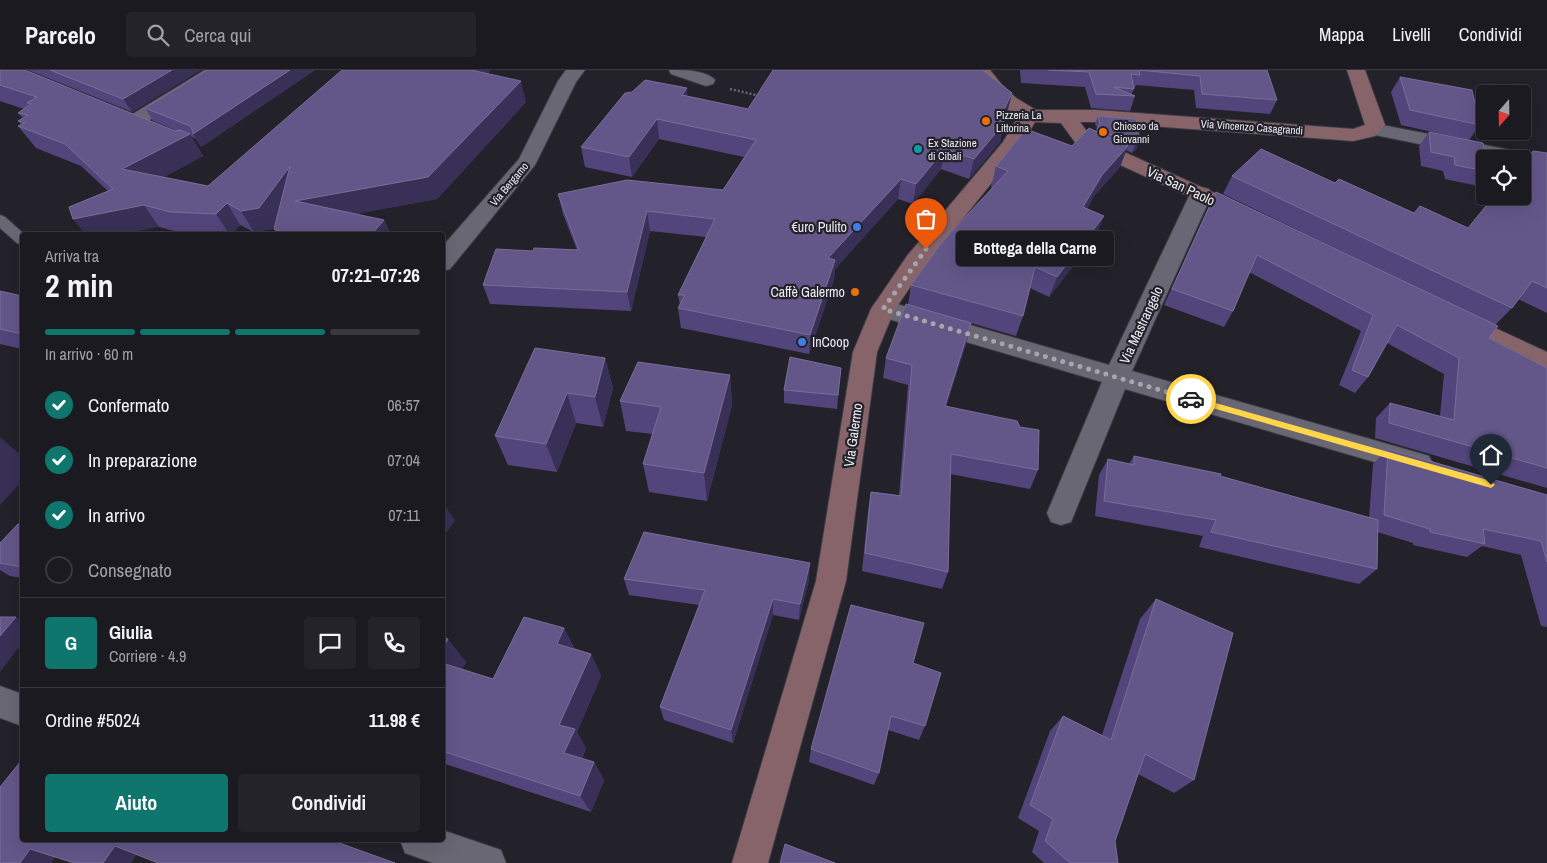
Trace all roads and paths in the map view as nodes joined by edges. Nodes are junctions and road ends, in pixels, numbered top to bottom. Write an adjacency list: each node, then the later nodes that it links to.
1 (218, 70): 11 (street)
2 (576, 70): 19 (street, Via Bergamo)
3 (678, 70): 6 (street)
4 (980, 70): 9 (main road)
5 (1356, 70): 12 (main road)
6 (706, 80): 7 (path)
7 (766, 96)
8 (115, 115): 11 (street)
9 (1029, 115): 10 (main road, Via Vincenzo Casagrandi); 20 (main road, Via Galermo)
10 (1068, 117): 12 (main road, Via Vincenzo Casagrandi); 15 (main road, Via San Paolo)
11 (133, 122): 13 (street)
12 (1372, 129): 14 (street)
13 (158, 132)
14 (1547, 163)
15 (1201, 194): 17 (main road, Via San Paolo); 23 (street, Via Mastrangelo)
16 (0, 220): 18 (lane)
17 (1263, 225)
18 (20, 238)
19 (445, 258)
20 (883, 309): 23 (street); 30 (main road, Via Galermo)
21 (1440, 311): 22 (main road)
22 (1547, 363)
23 (1116, 378): 24 (street); 25 (street, Via Mastrangelo)
24 (1442, 471)
25 (1061, 513)
26 (0, 702): 27 (street)
27 (20, 709)
28 (424, 842): 29 (street)
29 (488, 863)
30 (750, 863)

